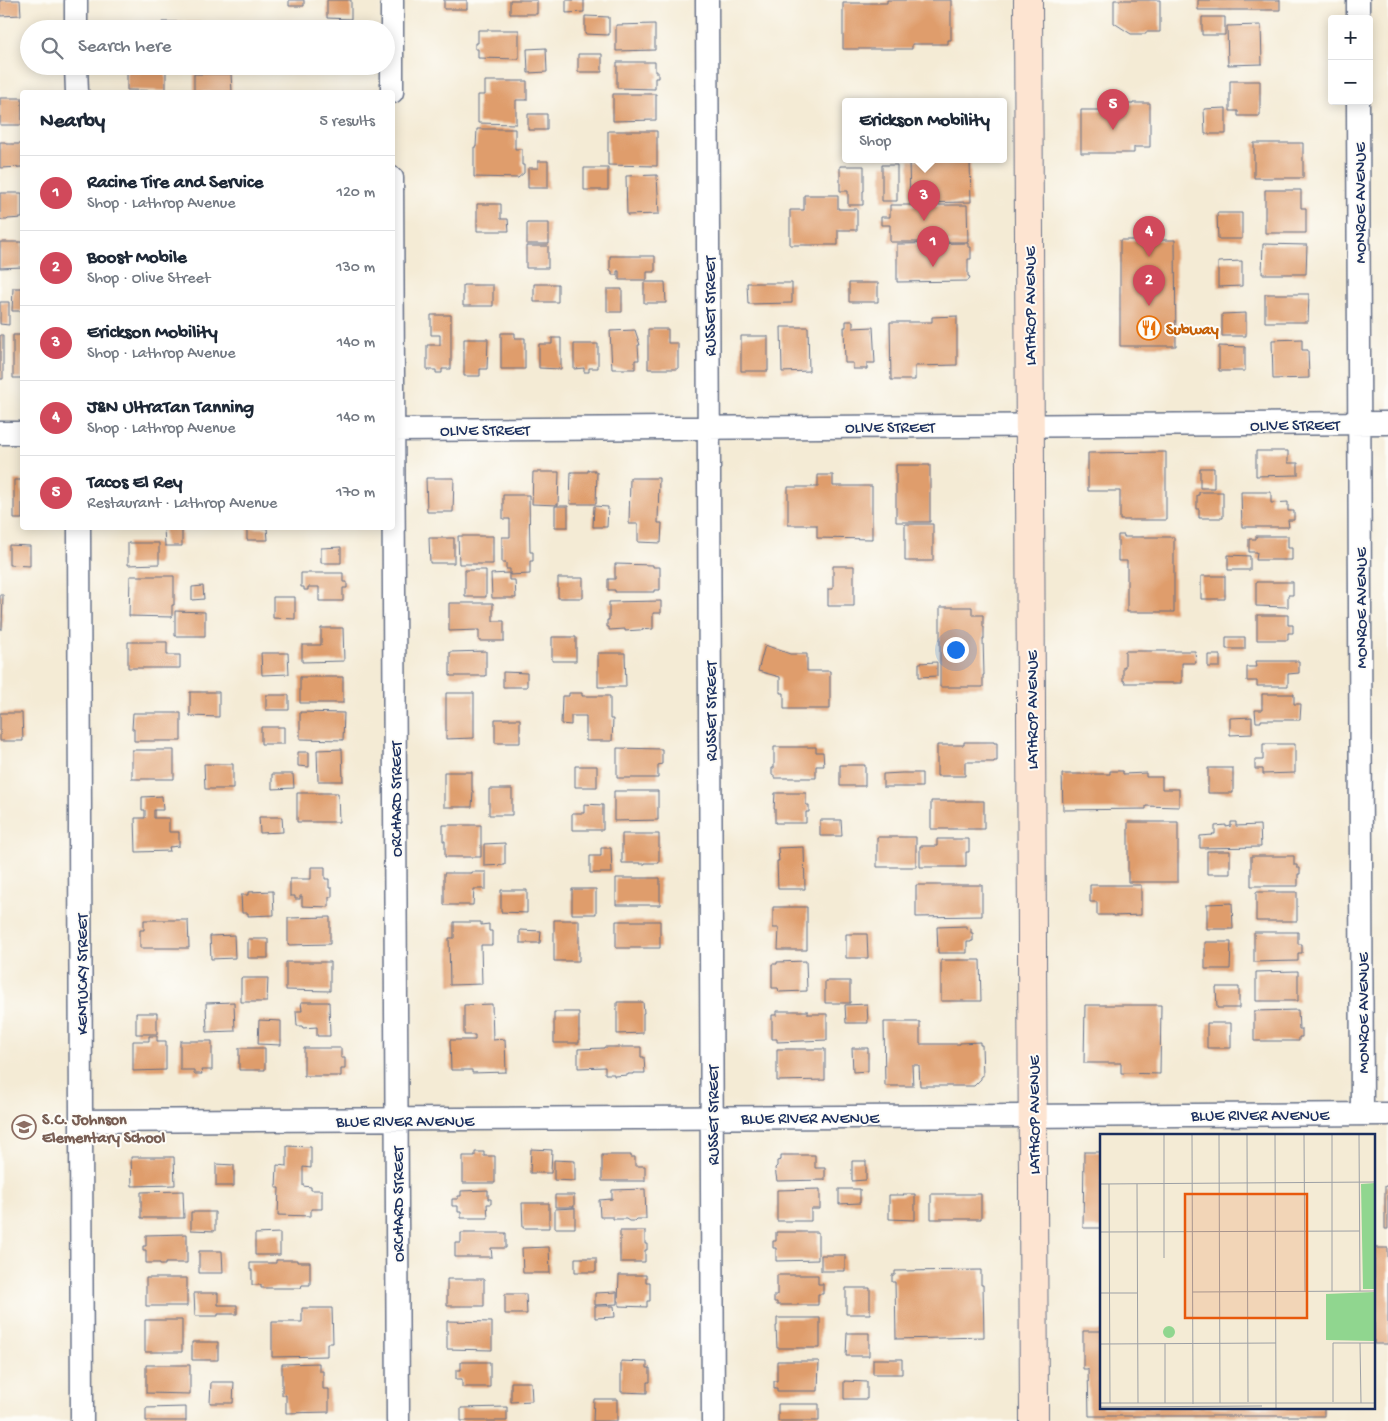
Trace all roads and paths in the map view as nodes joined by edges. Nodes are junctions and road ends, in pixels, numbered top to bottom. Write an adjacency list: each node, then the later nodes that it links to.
1 (76, 0): 7 (street)
2 (392, 0): 8 (street)
3 (707, 0): 17 (street, RUSSET STREET)
4 (1028, 0): 16 (street, LATHROP AVENUE)
5 (1358, 0): 6 (street)
6 (1358, 15)
7 (76, 20)
8 (392, 20)
9 (76, 75): 11 (street)
10 (392, 75): 12 (street)
11 (77, 90)
12 (392, 90)
13 (1358, 105): 14 (street, MONROE AVENUE)
14 (1360, 423): 15 (street, OLIVE STREET); 16 (street, OLIVE STREET); 23 (street, MONROE AVENUE)
15 (1388, 423)
16 (1030, 426): 17 (street, OLIVE STREET); 25 (street, LATHROP AVENUE)
17 (709, 428): 18 (street, OLIVE STREET); 26 (street, RUSSET STREET)
18 (395, 430)
19 (0, 433): 20 (street)
20 (20, 433)
21 (78, 530): 28 (street, KENTUCKY STREET)
22 (393, 530): 27 (street, ORCHARD STREET)
23 (1362, 1114): 24 (street, BLUE RIVER AVENUE); 25 (street, BLUE RIVER AVENUE)
24 (1388, 1114)
25 (1033, 1116): 26 (street, BLUE RIVER AVENUE); 32 (street, LATHROP AVENUE)
26 (712, 1118): 27 (street, BLUE RIVER AVENUE); 31 (street, RUSSET STREET)
27 (396, 1120): 28 (street, BLUE RIVER AVENUE); 30 (street, ORCHARD STREET)
28 (81, 1122): 29 (street, KENTUCKY STREET)
29 (82, 1421)
30 (398, 1421)
31 (714, 1421)
32 (1034, 1421)

